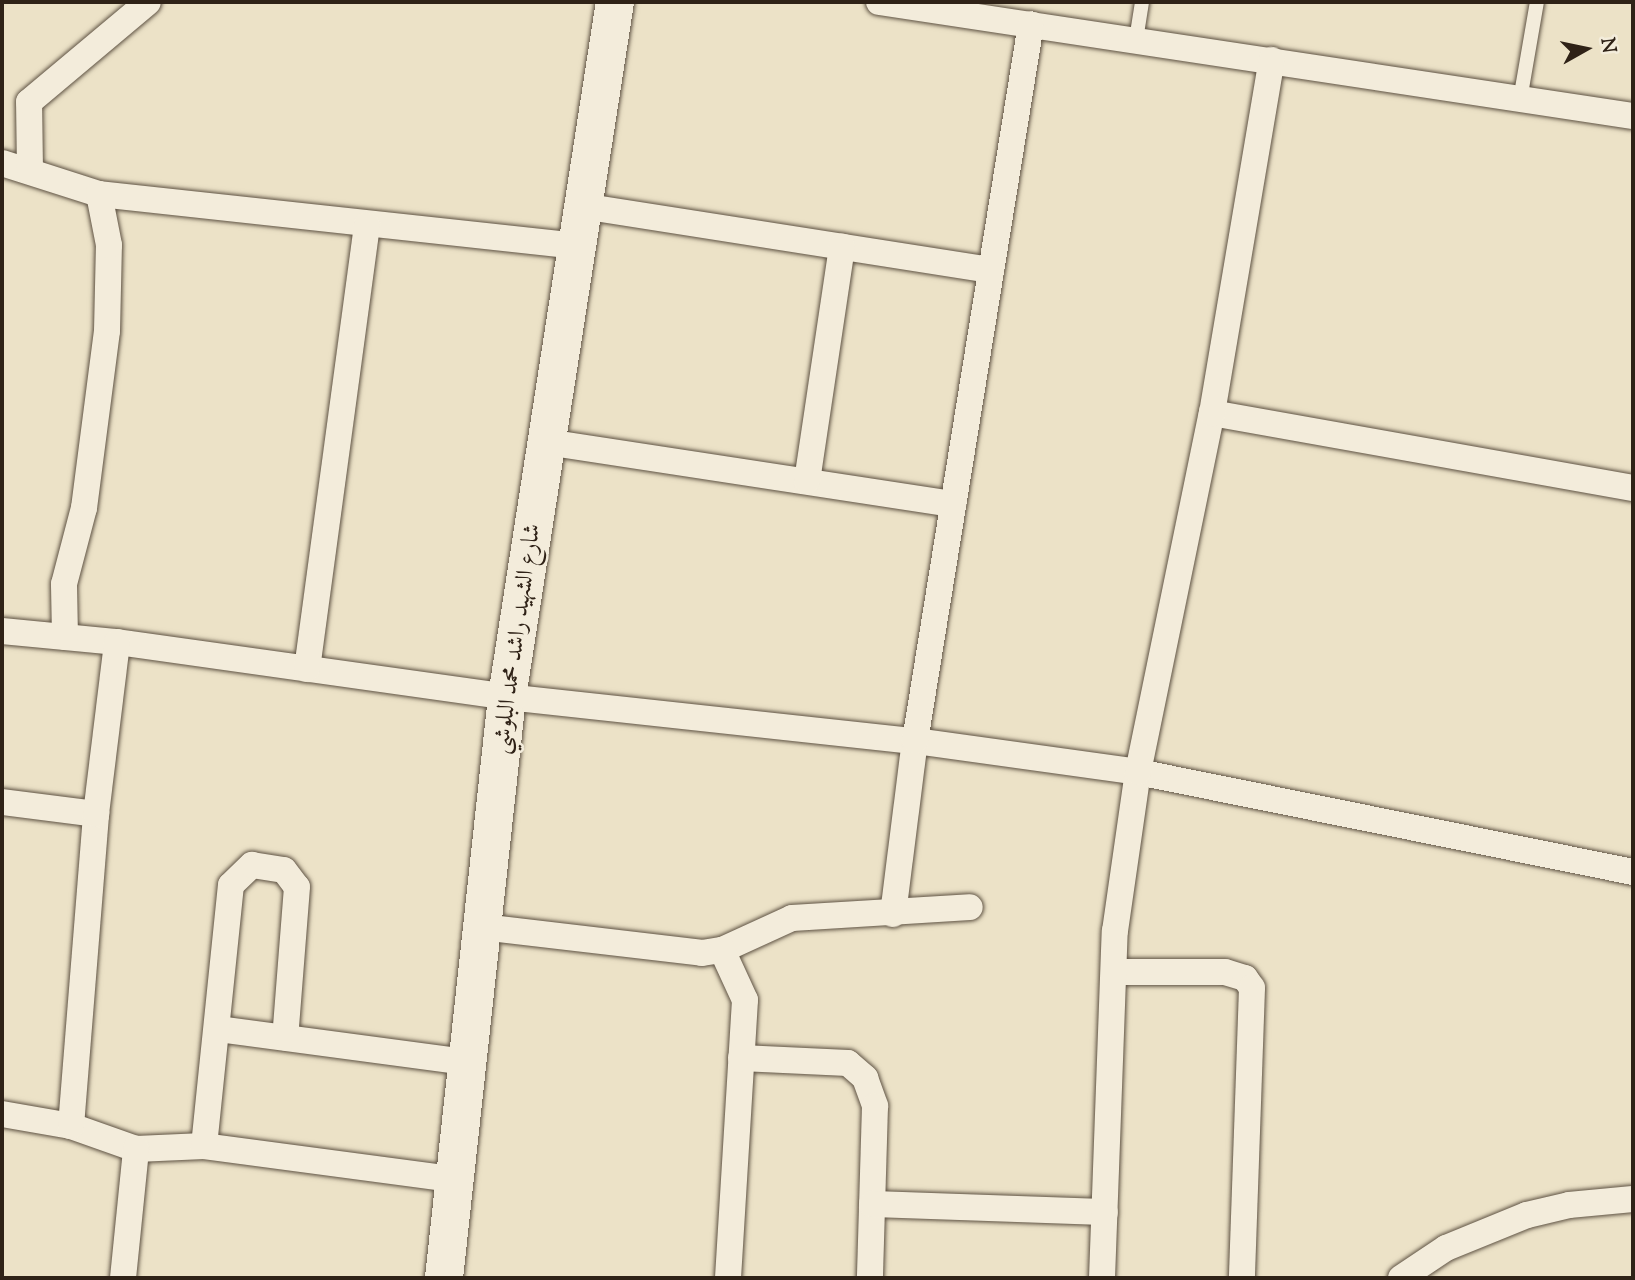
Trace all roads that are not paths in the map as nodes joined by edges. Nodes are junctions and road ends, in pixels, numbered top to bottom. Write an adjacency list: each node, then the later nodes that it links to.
1 (148, 2): 12 (street)
2 (615, 2): 14 (street, شارع الشهيد راشد محمد البلوشي)
3 (879, 2): 6 (street)
4 (1142, 2): 7 (lane)
5 (1537, 2): 9 (lane)
6 (1031, 24): 7 (street); 18 (street)
7 (1136, 40): 8 (street)
8 (1272, 60): 9 (street); 19 (street)
9 (1520, 100): 10 (street)
10 (1633, 117)
11 (2, 163): 12 (street)
12 (30, 170): 13 (street)
13 (99, 194): 15 (street); 25 (street)
14 (582, 206): 16 (street, شارع الشهيد راشد محمد البلوشي); 17 (street)
15 (367, 225): 16 (street); 27 (street)
16 (576, 246): 20 (street, شارع الشهيد راشد محمد البلوشي)
17 (842, 247): 18 (street); 21 (street)
18 (991, 271): 23 (street)
19 (1212, 413): 22 (street); 30 (street)
20 (547, 442): 21 (street); 28 (street, شارع الشهيد راشد محمد البلوشي)
21 (807, 481): 23 (street)
22 (1633, 488)
23 (953, 504): 29 (street)
24 (2, 631): 25 (street)
25 (65, 637): 26 (street)
26 (117, 642): 27 (street); 32 (street)
27 (307, 669): 28 (street)
28 (507, 697): 29 (street); 36 (street, شارع الشهيد راشد محمد البلوشي)
29 (915, 741): 30 (street); 35 (street)
30 (1138, 772): 33 (street); 38 (street)
31 (2, 802): 32 (street)
32 (96, 814): 44 (street)
33 (1633, 872)
34 (970, 907): 35 (street)
35 (893, 914): 37 (street)
36 (482, 927): 37 (street); 42 (street, شارع الشهيد راشد محمد البلوشي)
37 (722, 950): 41 (street)
38 (1116, 972): 50 (street); 56 (street)
39 (219, 1028): 40 (street); 40 (street); 45 (street)
40 (285, 1038): 42 (street)
41 (741, 1058): 49 (street); 53 (street)
42 (465, 1062): 47 (street, شارع الشهيد راشد محمد البلوشي)
43 (2, 1114): 44 (street)
44 (71, 1126): 46 (street)
45 (204, 1146): 46 (street); 47 (street)
46 (136, 1150): 51 (street)
47 (451, 1179): 52 (street, شارع الشهيد راشد محمد البلوشي)
48 (1633, 1199): 57 (street)
49 (872, 1204): 50 (street); 54 (street)
50 (1105, 1212): 55 (street)
51 (123, 1278)
52 (444, 1278)
53 (728, 1278)
54 (870, 1278)
55 (1102, 1278)
56 (1242, 1278)
57 (1401, 1278)

